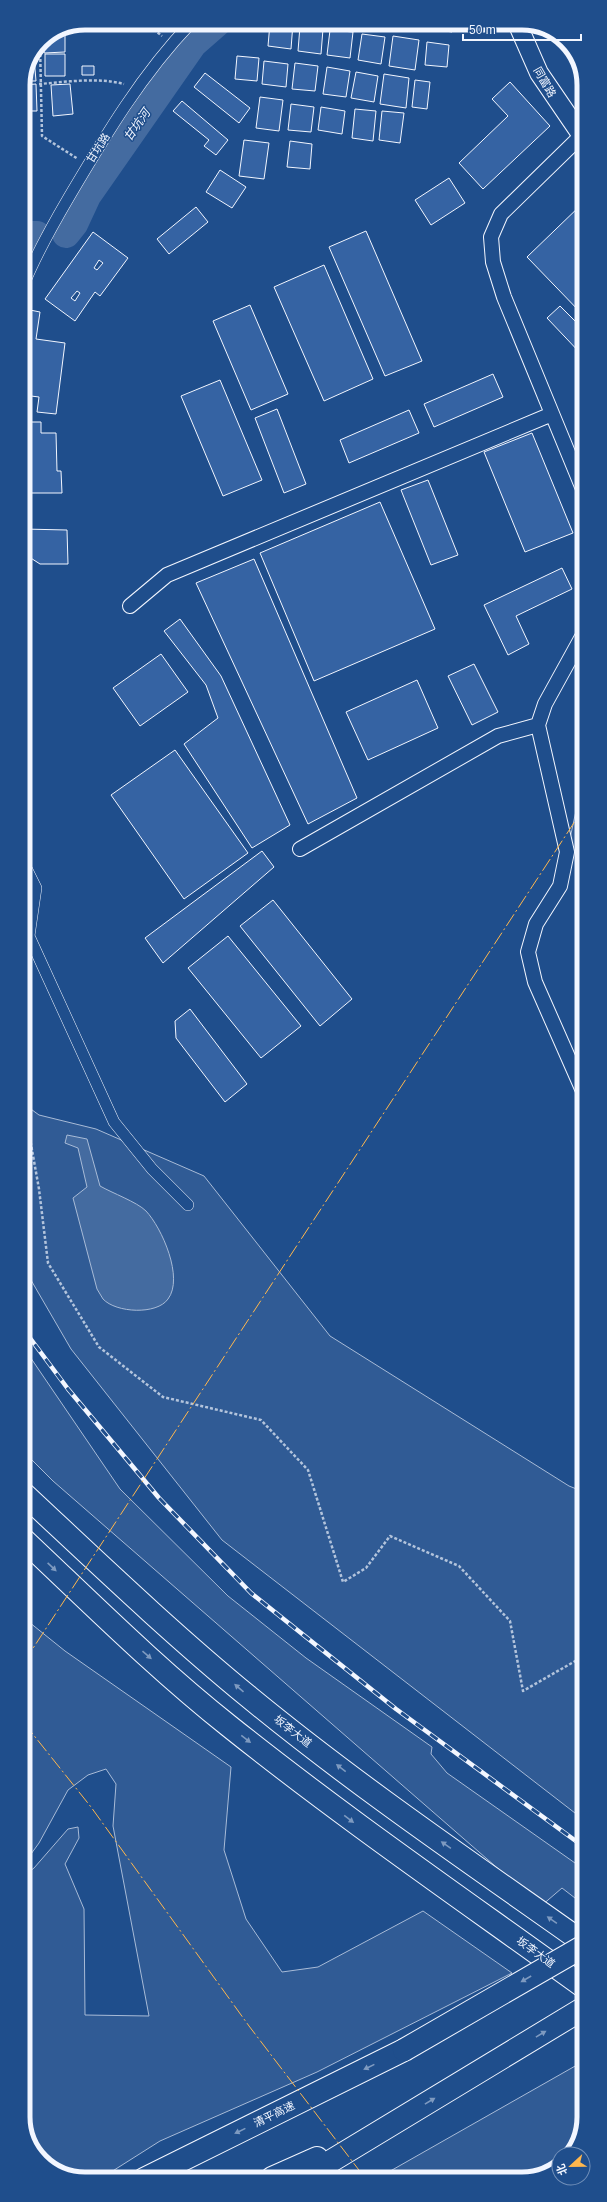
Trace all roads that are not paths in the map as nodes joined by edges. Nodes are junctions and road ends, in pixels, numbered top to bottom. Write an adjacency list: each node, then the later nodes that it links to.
1 (185, 30): 5 (street, 甘坑路)
2 (520, 30): 3 (street, 同富路)
3 (577, 128)
4 (577, 140): 6 (street)
5 (30, 271)
6 (552, 414): 7 (street); 8 (street)
7 (577, 474)
8 (130, 606)
9 (577, 646): 10 (street)
10 (538, 725): 11 (street); 15 (street)
11 (300, 849)
12 (30, 875): 13 (street)
13 (30, 929)
14 (30, 938): 16 (street)
15 (577, 1077)
16 (188, 1205)
17 (30, 1500): 19 (main road, 坂李大道, one-way to 17)
18 (30, 1546): 21 (main road, 坂李大道, one-way to 21)
19 (577, 1939)
20 (577, 1948): 24 (main road, 清平高速, one-way to 24, bridge)
21 (577, 1981)
22 (577, 2012): 23 (main road, one-way to 22)
23 (396, 2121): 25 (main road); 26 (main road)
24 (158, 2172)
25 (285, 2172)
26 (313, 2172)

